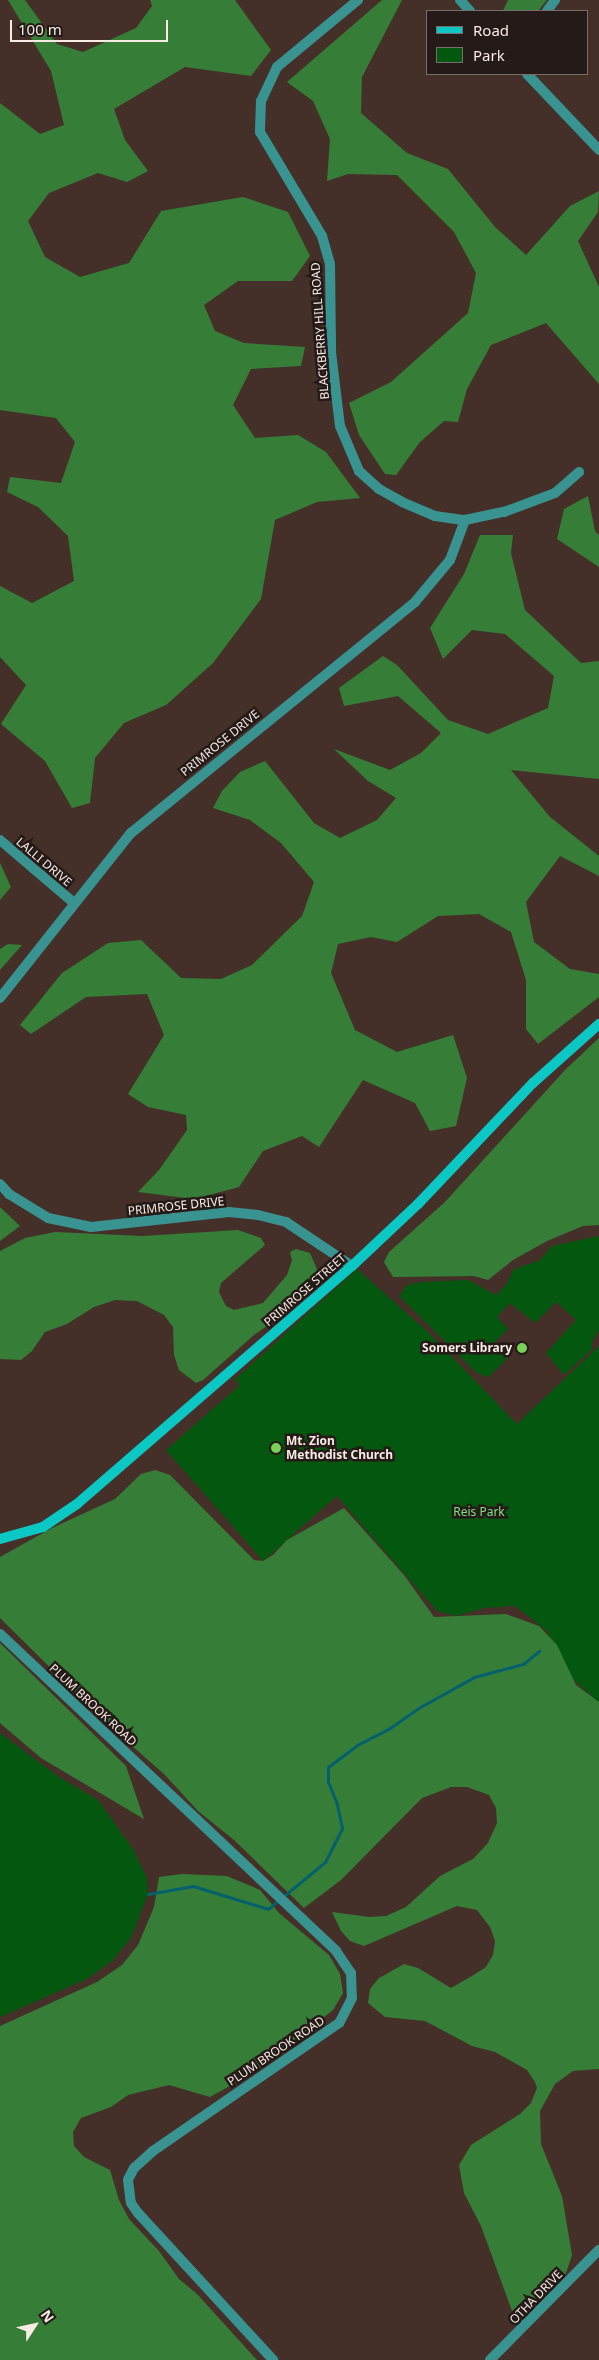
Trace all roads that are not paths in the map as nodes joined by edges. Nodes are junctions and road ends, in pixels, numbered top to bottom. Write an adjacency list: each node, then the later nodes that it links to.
1 (358, 0): 7 (street, BLACKBERRY HILL ROAD)
2 (460, 0): 3 (street)
3 (469, 10)
4 (528, 75): 5 (street)
5 (599, 150)
6 (580, 472): 7 (street, BLACKBERRY HILL ROAD)
7 (465, 520): 9 (street, PRIMROSE DRIVE)
8 (0, 840): 9 (street, LALLI DRIVE)
9 (74, 903): 10 (street, PRIMROSE DRIVE)
10 (0, 998)
11 (599, 1024): 13 (main road, PRIMROSE STREET)
12 (0, 1184): 13 (street, PRIMROSE DRIVE)
13 (352, 1266): 14 (main road, PRIMROSE STREET)
14 (0, 1539)
15 (0, 1634): 17 (street, PLUM BROOK ROAD)
16 (599, 2250): 18 (street, OTHA DRIVE)
17 (273, 2360)
18 (490, 2360)

